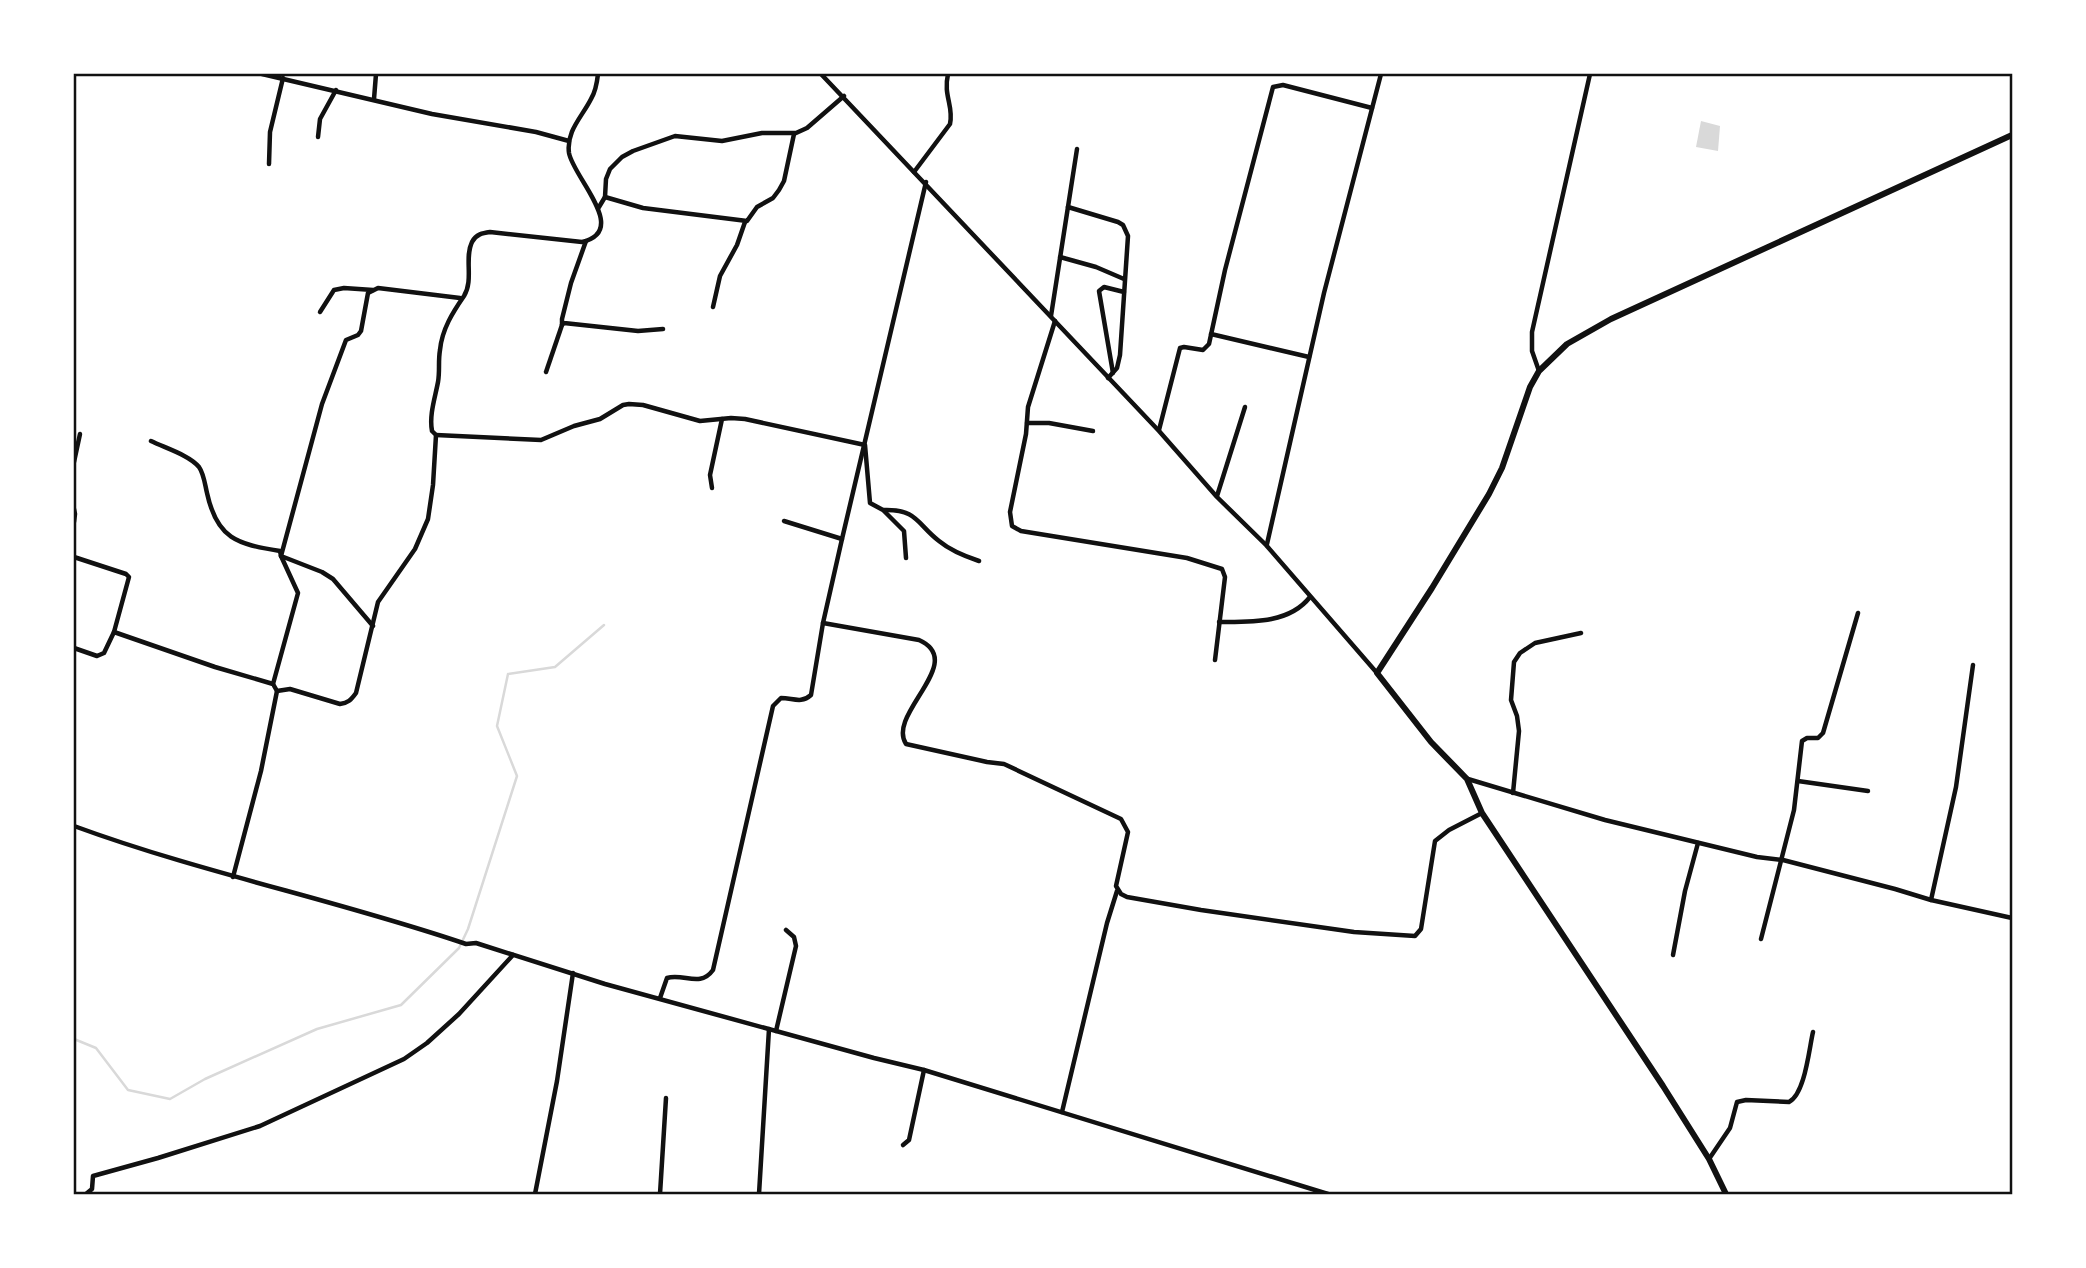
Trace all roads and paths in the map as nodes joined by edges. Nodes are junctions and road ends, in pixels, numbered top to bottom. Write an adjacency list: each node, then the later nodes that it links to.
1 (262, 74): 8 (street)
2 (376, 74): 11 (street)
3 (598, 74): 16 (street)
4 (821, 74): 10 (street)
5 (948, 74): 19 (street)
6 (1381, 74): 12 (street)
7 (1590, 74): 38 (street)
8 (283, 78): 9 (street); 18 (street)
9 (336, 90): 11 (street); 15 (street)
10 (844, 96): 13 (street); 19 (street)
11 (374, 99): 16 (street)
12 (1372, 108): 36 (street); 37 (street)
13 (794, 134): 21 (street); 24 (street)
14 (2012, 135): 38 (street)
15 (318, 137)
16 (569, 141): 22 (street)
17 (1077, 149): 23 (street)
18 (269, 164)
19 (914, 172): 20 (street)
20 (926, 182): 33 (street); 50 (street)
21 (605, 197): 22 (street); 24 (street)
22 (599, 207): 25 (street)
23 (1068, 207): 26 (street); 27 (street)
24 (745, 222): 31 (street)
25 (586, 241): 30 (street); 34 (street)
26 (1060, 257): 27 (street); 33 (street)
27 (1124, 279): 29 (street)
28 (373, 290): 30 (street); 32 (street); 60 (street)
29 (1124, 292): 40 (street); 40 (street)
30 (460, 298): 48 (street)
31 (713, 307)
32 (320, 312)
33 (1053, 319): 41 (street); 44 (street)
34 (562, 325): 35 (street); 39 (street)
35 (663, 329)
36 (1211, 334): 37 (street); 46 (street)
37 (1309, 358): 59 (street)
38 (1539, 371): 74 (street)
39 (546, 372)
40 (1113, 373): 41 (street)
41 (1108, 378): 46 (street)
42 (1245, 407): 53 (street)
43 (722, 419): 48 (street); 50 (street); 52 (street)
44 (1027, 423): 45 (street); 66 (street)
45 (1093, 431)
46 (1159, 431): 53 (street)
47 (80, 434): 51 (street)
48 (436, 435): 68 (street)
49 (151, 441): 60 (street)
50 (866, 445): 55 (street); 58 (street)
51 (74, 462)
52 (712, 488)
53 (1217, 497): 59 (street)
54 (74, 509): 57 (street)
55 (883, 510): 62 (street); 63 (street)
56 (784, 521): 58 (street)
57 (74, 522)
58 (842, 539): 67 (street)
59 (1266, 545): 64 (street)
60 (280, 554): 68 (street); 75 (street)
61 (74, 556): 69 (street)
62 (906, 558)
63 (979, 561)
64 (1310, 597): 66 (street); 74 (street)
65 (1858, 613): 78 (street)
66 (1219, 622): 72 (street)
67 (823, 623): 86 (street); 94 (street)
68 (373, 626): 76 (street)
69 (114, 632): 71 (street); 75 (street)
70 (1581, 633): 80 (street)
71 (74, 648)
72 (1215, 660)
73 (1973, 665): 87 (street)
74 (1377, 673): 77 (street)
75 (273, 684): 76 (street)
76 (277, 691): 85 (street)
77 (1467, 779): 80 (street); 81 (street)
78 (1798, 781): 79 (street); 84 (street)
79 (1868, 791)
80 (1513, 793): 83 (street)
81 (1482, 813): 86 (street); 102 (street)
82 (74, 826): 85 (street)
83 (1698, 843): 84 (street); 92 (street)
84 (1783, 860): 87 (street); 90 (street)
85 (233, 878): 91 (street)
86 (1118, 891): 100 (street)
87 (1931, 900): 88 (street)
88 (2012, 918)
89 (786, 930): 96 (street)
90 (1761, 939)
91 (513, 955): 93 (street); 103 (street)
92 (1673, 956)
93 (573, 973): 94 (street); 104 (street)
94 (660, 999): 95 (street)
95 (769, 1029): 96 (street); 106 (street)
96 (776, 1031): 98 (street)
97 (1813, 1032): 102 (street)
98 (925, 1070): 100 (street); 101 (street)
99 (666, 1098): 105 (street)
100 (1062, 1112): 107 (street)
101 (903, 1145)
102 (1709, 1158): 108 (street)
103 (86, 1195)
104 (535, 1195)
105 (660, 1195)
106 (759, 1195)
107 (1328, 1195)
108 (1726, 1195)

